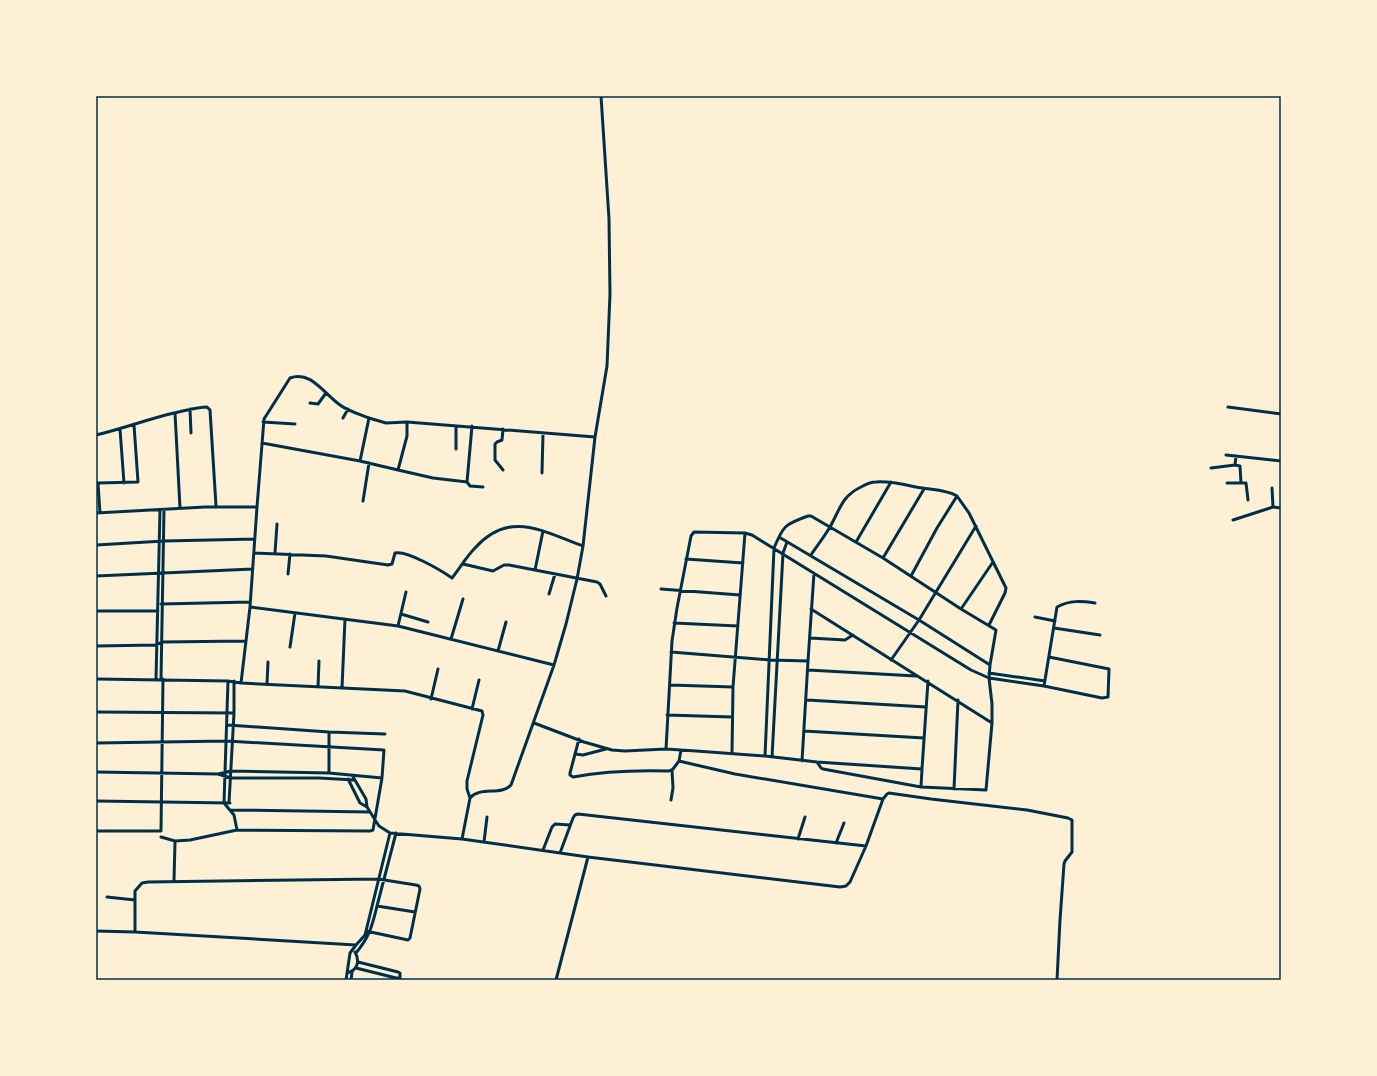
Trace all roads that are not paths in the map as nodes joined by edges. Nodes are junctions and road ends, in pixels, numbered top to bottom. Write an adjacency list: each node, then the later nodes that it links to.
1 (601, 96): 22 (street)
2 (326, 393): 3 (street); 6 (street); 11 (street)
3 (310, 403)
4 (1228, 407): 8 (street)
5 (190, 409): 7 (street); 19 (street); 47 (street)
6 (348, 409): 9 (street); 10 (street)
7 (175, 413): 14 (street); 50 (street)
8 (1281, 414)
9 (343, 418)
10 (368, 418): 12 (street); 27 (street)
11 (263, 422): 13 (street); 23 (street)
12 (405, 422): 15 (street); 32 (street)
13 (295, 424)
14 (134, 425): 17 (street); 38 (street)
15 (456, 426): 16 (street); 24 (street)
16 (472, 426): 18 (street); 36 (street)
17 (120, 429): 21 (street); 38 (street)
18 (504, 429): 20 (street); 33 (street)
19 (191, 433)
20 (543, 433): 22 (street); 34 (street)
21 (96, 435)
22 (595, 437): 66 (street)
23 (262, 443): 27 (street); 48 (street)
24 (456, 449)
25 (1226, 455): 26 (street)
26 (1236, 456): 28 (street); 30 (street)
27 (360, 461): 29 (street)
28 (1281, 461)
29 (369, 463): 32 (street); 46 (street)
30 (1235, 465): 31 (street); 40 (street)
31 (1211, 468)
32 (397, 469): 36 (street)
33 (503, 470)
34 (542, 473)
35 (97, 482): 38 (street); 53 (street)
36 (467, 482): 41 (street)
37 (891, 482): 43 (street); 57 (street); 65 (street)
38 (124, 483)
39 (1227, 483): 40 (street)
40 (1241, 483): 45 (street)
41 (483, 486)
42 (1272, 488): 49 (street)
43 (924, 489): 44 (street); 74 (street)
44 (957, 496): 56 (street); 86 (street)
45 (1248, 500)
46 (363, 501)
47 (216, 506): 48 (street); 50 (street)
48 (257, 507): 61 (street)
49 (1273, 507): 51 (street); 54 (street)
50 (180, 508): 52 (street)
51 (1281, 508)
52 (162, 510): 53 (street); 62 (street); 63 (street)
53 (98, 513)
54 (1233, 520)
55 (277, 524): 70 (street)
56 (976, 526): 76 (street); 91 (street)
57 (830, 527): 60 (street); 65 (street); 73 (street)
58 (543, 531): 66 (street); 78 (street); 80 (street)
59 (745, 533): 68 (street); 75 (street); 77 (street)
60 (779, 536): 64 (street); 68 (street)
61 (255, 539): 63 (street); 69 (street)
62 (159, 541): 63 (street); 67 (street); 81 (street)
63 (164, 541): 81 (street)
64 (787, 542): 71 (street); 73 (street)
65 (856, 542): 74 (street)
66 (583, 544): 87 (street)
67 (96, 545)
68 (774, 548): 71 (street); 132 (street)
69 (254, 553): 70 (street); 79 (street)
70 (275, 553): 72 (street)
71 (783, 553): 82 (street); 133 (street)
72 (290, 554): 78 (street); 83 (street)
73 (811, 555): 109 (street)
74 (883, 558): 86 (street)
75 (686, 559): 77 (street); 89 (street)
76 (992, 562): 101 (street); 116 (street)
77 (743, 563): 93 (street)
78 (463, 564): 80 (street)
79 (252, 569): 81 (street); 96 (street)
80 (535, 570): 84 (street)
81 (160, 572): 85 (street); 98 (street); 103 (street)
82 (814, 573): 100 (street); 118 (street)
83 (288, 574)
84 (555, 574): 87 (street); 92 (street)
85 (96, 576)
86 (911, 576): 91 (street)
87 (577, 579): 94 (street); 138 (street)
88 (662, 589): 89 (street)
89 (680, 590): 93 (street); 113 (street)
90 (406, 592): 106 (street)
91 (936, 593): 101 (street); 109 (street)
92 (548, 594)
93 (740, 595): 115 (street)
94 (606, 596)
95 (463, 599): 122 (street)
96 (250, 602): 98 (street); 99 (street)
97 (1095, 603): 110 (street)
98 (161, 604): 104 (street)
99 (250, 607): 105 (street); 124 (street)
100 (811, 609): 119 (street); 121 (street)
101 (961, 609): 116 (street)
102 (96, 611): 103 (street)
103 (157, 611): 104 (street); 125 (street)
104 (162, 611): 123 (street)
105 (295, 613): 108 (street); 127 (street)
106 (401, 614): 111 (street); 114 (street)
107 (1035, 617): 110 (street)
108 (345, 619): 114 (street); 159 (street)
109 (919, 620): 118 (street); 139 (street)
110 (1055, 621): 117 (street)
111 (428, 622)
112 (506, 622): 128 (street)
113 (674, 623): 115 (street); 129 (street)
114 (398, 626): 122 (street)
115 (738, 626): 130 (street)
116 (989, 626): 139 (street)
117 (1054, 628): 120 (street); 131 (street)
118 (911, 632): 134 (street); 144 (street)
119 (853, 635): 121 (street); 134 (street)
120 (1100, 635)
121 (810, 638): 136 (street)
122 (451, 639): 128 (street)
123 (162, 642): 124 (street); 125 (street); 147 (street)
124 (246, 642): 153 (street)
125 (156, 645): 126 (street); 146 (street)
126 (96, 646)
127 (290, 647)
128 (498, 651): 138 (street)
129 (672, 652): 130 (street); 155 (street)
130 (736, 657): 132 (street); 158 (street)
131 (1049, 657): 152 (street); 156 (street)
132 (770, 660): 133 (street); 190 (street)
133 (777, 660): 136 (street); 191 (street)
134 (891, 660): 143 (street)
135 (319, 661): 157 (street)
136 (808, 661): 141 (street)
137 (268, 662): 154 (street)
138 (554, 665): 172 (street)
139 (990, 665): 142 (street)
140 (438, 669): 160 (street)
141 (808, 670): 143 (street); 161 (street)
142 (990, 673): 144 (street); 152 (street)
143 (918, 676): 151 (street)
144 (989, 678): 156 (street); 171 (street)
145 (96, 679): 146 (street)
146 (156, 679): 147 (street)
147 (162, 679): 148 (street); 167 (street)
148 (228, 680): 150 (street); 166 (street)
149 (479, 680): 164 (street)
150 (234, 681): 153 (street); 168 (street)
151 (928, 681): 162 (street); 163 (street)
152 (1045, 681): 156 (street)
153 (241, 683): 154 (street)
154 (267, 684): 157 (street)
155 (670, 685): 158 (street); 169 (street)
156 (1044, 686)
157 (318, 687): 159 (street)
158 (733, 687): 170 (street)
159 (342, 688): 160 (street)
160 (431, 699): 164 (street)
161 (806, 700): 163 (street); 176 (street)
162 (958, 700): 171 (street); 213 (street)
163 (926, 707): 178 (street)
164 (472, 709): 216 (street)
165 (96, 712): 167 (street)
166 (228, 712): 167 (street); 168 (street); 173 (street)
167 (163, 713): 181 (street)
168 (234, 713): 174 (street)
169 (667, 715): 170 (street); 186 (street)
170 (732, 717): 188 (street)
171 (992, 722): 213 (street)
172 (534, 723): 179 (street); 216 (street)
173 (228, 725): 174 (street); 180 (street)
174 (233, 725): 175 (street); 182 (street)
175 (329, 732): 177 (street); 184 (street)
176 (804, 732): 178 (street); 193 (street)
177 (385, 734)
178 (924, 738): 195 (street)
179 (579, 739): 185 (street); 189 (street)
180 (227, 741): 181 (street); 182 (street); 199 (street)
181 (162, 742): 183 (street); 200 (street)
182 (232, 742): 184 (street); 197 (street)
183 (96, 743)
184 (329, 747): 202 (street); 209 (street)
185 (607, 748): 186 (street); 189 (street)
186 (666, 749): 187 (street)
187 (681, 750): 188 (street); 192 (street)
188 (732, 753): 190 (street)
189 (575, 754): 196 (street)
190 (765, 756): 191 (street)
191 (772, 757): 193 (street)
192 (679, 761): 196 (street); 217 (street)
193 (802, 761): 194 (street)
194 (817, 762): 195 (street); 212 (street)
195 (922, 769): 212 (street)
196 (672, 770): 218 (street)
197 (231, 771): 199 (street); 201 (street); 207 (street)
198 (96, 772): 200 (street)
199 (226, 772): 203 (street); 206 (street)
200 (162, 773): 203 (street); 220 (street)
201 (319, 773): 202 (street); 208 (street)
202 (329, 773): 204 (street)
203 (218, 774): 206 (street)
204 (346, 774): 205 (street); 210 (street)
205 (352, 775): 209 (street); 211 (street)
206 (226, 777): 207 (street); 221 (street)
207 (231, 778): 208 (street); 222 (street)
208 (319, 778): 210 (street)
209 (382, 778): 229 (street)
210 (348, 779): 211 (street); 215 (street)
211 (355, 780): 214 (street)
212 (921, 787): 213 (street)
213 (954, 789)
214 (363, 794): 215 (street); 224 (street)
215 (357, 797): 224 (street)
216 (470, 798): 237 (street)
217 (883, 799): 242 (street); 267 (street)
218 (672, 800)
219 (96, 801): 220 (street)
220 (162, 802): 221 (street); 233 (street)
221 (224, 803): 222 (street); 223 (street)
222 (230, 803): 223 (street)
223 (227, 807): 225 (street)
224 (367, 807): 226 (street)
225 (230, 810): 226 (street); 232 (street)
226 (370, 812): 229 (street)
227 (805, 816): 238 (street)
228 (487, 817): 240 (street)
229 (374, 818): 232 (street); 234 (street)
230 (844, 823): 241 (street)
231 (570, 826): 238 (street); 243 (street); 244 (street)
232 (236, 830): 239 (street)
233 (96, 832)
234 (390, 833): 235 (street); 246 (street)
235 (396, 833): 237 (street); 247 (street)
236 (161, 837): 239 (street)
237 (462, 839): 240 (street)
238 (798, 839): 241 (street)
239 (174, 841): 248 (street)
240 (484, 842): 243 (street)
241 (836, 843): 242 (street)
242 (866, 846): 245 (street)
243 (543, 850): 244 (street)
244 (560, 853): 245 (street)
245 (588, 857): 266 (street)
246 (378, 879): 247 (street); 248 (street); 254 (street)
247 (383, 880): 251 (street); 252 (street)
248 (174, 881): 250 (street)
249 (107, 897): 250 (street)
250 (135, 900): 255 (street)
251 (377, 906): 252 (street); 256 (street)
252 (415, 912): 256 (street)
253 (96, 931): 255 (street)
254 (366, 931): 256 (street); 257 (street)
255 (135, 932): 257 (street)
256 (370, 932): 259 (street)
257 (356, 945): 258 (street)
258 (352, 949): 259 (street); 263 (street)
259 (356, 953): 260 (street)
260 (358, 962): 261 (street); 261 (street)
261 (356, 968): 262 (street)
262 (352, 972): 263 (street); 265 (street)
263 (347, 973): 264 (street)
264 (346, 980)
265 (351, 980)
266 (556, 980)
267 (1057, 980)

